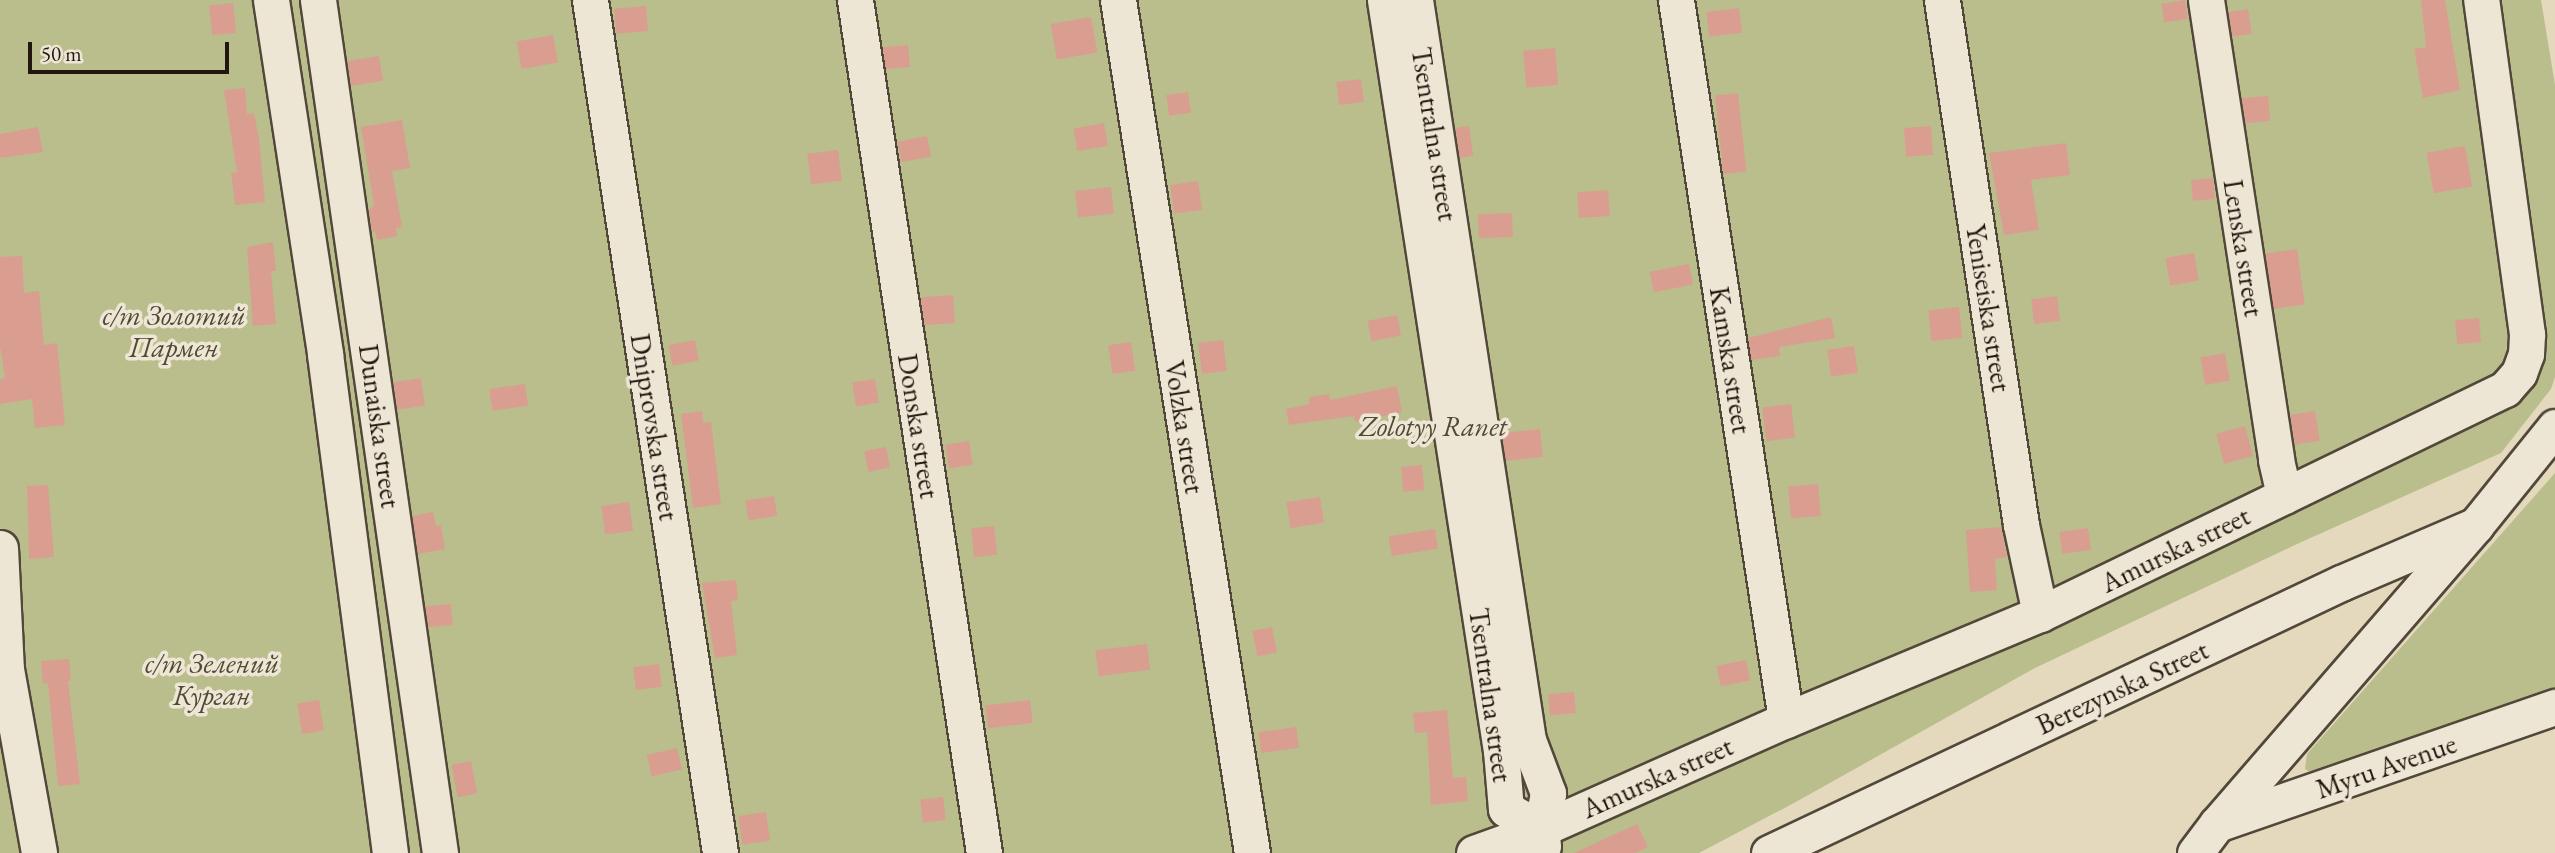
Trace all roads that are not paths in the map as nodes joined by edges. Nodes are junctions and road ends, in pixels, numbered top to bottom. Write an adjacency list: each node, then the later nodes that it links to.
1 (271, 0): 22 (street, Dunaiska street)
2 (318, 0): 23 (street, Dunaiska street)
3 (590, 0): 24 (street, Dniprovska street)
4 (855, 0): 25 (street, Donska street)
5 (1118, 0): 26 (street, Volzka street)
6 (1385, 0): 20 (street, Tsentralna street)
7 (1415, 0): 20 (street, Tsentralna street)
8 (1675, 0): 18 (street, Kamska street)
9 (1942, 0): 16 (street, Yeniseiska street)
10 (2206, 0): 13 (street, Lenska street)
11 (2481, 0): 13 (street, Amurska street)
12 (2555, 427): 14 (street, Berezynska Street)
13 (2284, 496): 16 (street, Amurska street)
14 (2476, 525): 19 (street, Berezynska Street); 28 (street, Berezynska Street)
15 (0, 548): 21 (street)
16 (2040, 614): 18 (street, Amurska street)
17 (2555, 707): 19 (street, Myru Avenue)
18 (1786, 720): 20 (street, Amurska street)
19 (2217, 824): 29 (street, Berezynska Street)
20 (1542, 841): 27 (street, Amurska street)
21 (39, 853)
22 (390, 853)
23 (440, 853)
24 (720, 853)
25 (984, 853)
26 (1252, 853)
27 (1474, 853)
28 (1769, 853)
29 (2195, 853)

